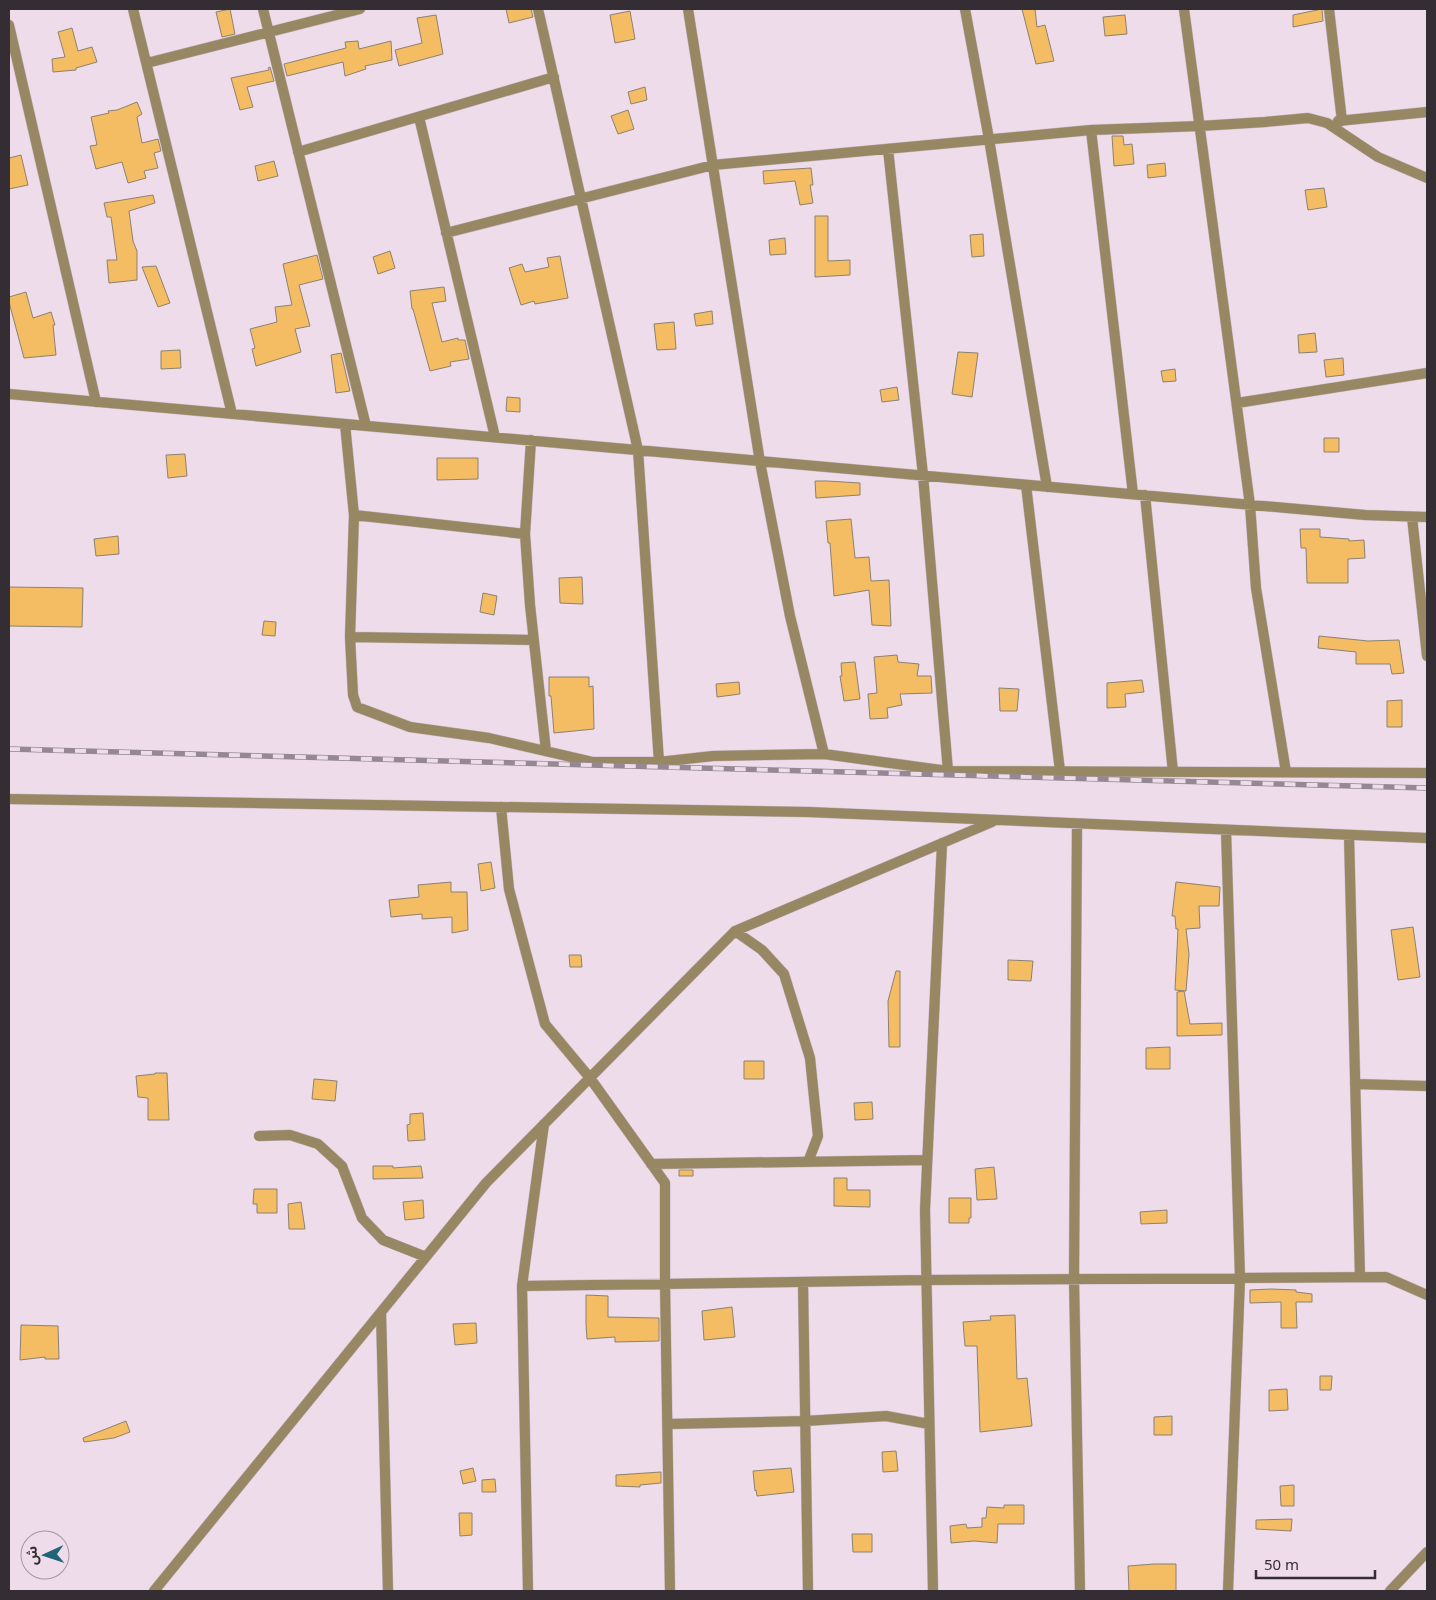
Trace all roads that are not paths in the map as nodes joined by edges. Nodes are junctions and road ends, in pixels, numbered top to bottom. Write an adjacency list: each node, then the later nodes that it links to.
1 (133, 9): 11 (street)
2 (263, 9): 10 (street)
3 (360, 9): 10 (street)
4 (538, 9): 12 (street)
5 (688, 9): 22 (street)
6 (965, 9): 19 (street)
7 (1184, 9): 17 (street)
8 (1329, 9): 15 (street)
9 (9, 25): 28 (street)
10 (268, 32): 11 (street); 21 (street)
11 (147, 63): 30 (street)
12 (554, 77): 14 (street); 24 (street)
13 (1427, 112): 15 (street)
14 (419, 117): 21 (street); 25 (street)
15 (1342, 121): 16 (street)
16 (1327, 122): 17 (street); 23 (street)
17 (1200, 126): 18 (street); 29 (street)
18 (1091, 130): 19 (street); 40 (street)
19 (989, 140): 20 (street); 39 (street)
20 (888, 149): 22 (street); 37 (street)
21 (298, 152): 32 (street)
22 (713, 164): 24 (street); 36 (street)
23 (1427, 178)
24 (581, 198): 25 (street); 35 (street)
25 (446, 233): 33 (street)
26 (1427, 373): 29 (street)
27 (9, 394): 28 (street)
28 (96, 402): 30 (street)
29 (1237, 403): 42 (street)
30 (232, 414): 31 (street)
31 (345, 424): 32 (street); 43 (street)
32 (366, 426): 33 (street)
33 (495, 437): 34 (street)
34 (531, 440): 35 (street); 46 (street)
35 (638, 450): 36 (street); 52 (street)
36 (760, 462): 37 (street); 51 (street)
37 (923, 476): 38 (street); 53 (street)
38 (1026, 485): 39 (street); 54 (street)
39 (1047, 486): 40 (street)
40 (1133, 494): 41 (street)
41 (1145, 495): 42 (street); 55 (street)
42 (1250, 505): 44 (street); 56 (street)
43 (354, 515): 46 (street); 47 (street)
44 (1412, 517): 45 (street); 49 (street)
45 (1427, 517)
46 (526, 534): 48 (street)
47 (350, 637): 48 (street); 50 (street)
48 (534, 640): 50 (street)
49 (1427, 656)
50 (546, 751): 52 (street)
51 (824, 754): 52 (street); 53 (street)
52 (659, 762)
53 (948, 771): 54 (street)
54 (1060, 771): 55 (street)
55 (1173, 772): 56 (street)
56 (1286, 772): 57 (street)
57 (1427, 773)
58 (9, 799): 59 (street)
59 (500, 807): 60 (street); 67 (street)
60 (996, 820): 61 (street); 65 (street)
61 (1077, 824): 62 (street); 78 (street)
62 (1226, 830): 63 (street); 77 (street)
63 (1350, 835): 64 (street); 68 (street)
64 (1427, 838)
65 (942, 843): 66 (street); 72 (street)
66 (735, 931): 67 (street); 73 (street)
67 (590, 1078): 70 (street); 74 (street)
68 (1355, 1084): 69 (street); 76 (street)
69 (1427, 1086)
70 (544, 1124): 75 (street); 82 (street)
71 (259, 1136): 75 (street)
72 (927, 1160): 73 (street); 79 (street)
73 (808, 1162): 74 (street)
74 (651, 1164): 81 (street)
75 (426, 1256): 84 (street)
76 (1360, 1277): 77 (street); 83 (street)
77 (1240, 1278): 78 (street); 96 (street)
78 (1074, 1279): 79 (street); 95 (street)
79 (926, 1280): 80 (street); 87 (street)
80 (803, 1282): 81 (street); 85 (street)
81 (665, 1284): 82 (street); 86 (street)
82 (522, 1286): 91 (street)
83 (1427, 1295)
84 (381, 1312): 89 (street); 90 (street)
85 (805, 1421): 86 (street); 87 (street); 93 (street)
86 (668, 1424): 92 (street)
87 (929, 1424): 94 (street)
88 (1427, 1552): 97 (street)
89 (154, 1591)
90 (388, 1591)
91 (528, 1591)
92 (670, 1591)
93 (808, 1591)
94 (932, 1591)
95 (1080, 1591)
96 (1228, 1591)
97 (1390, 1591)

